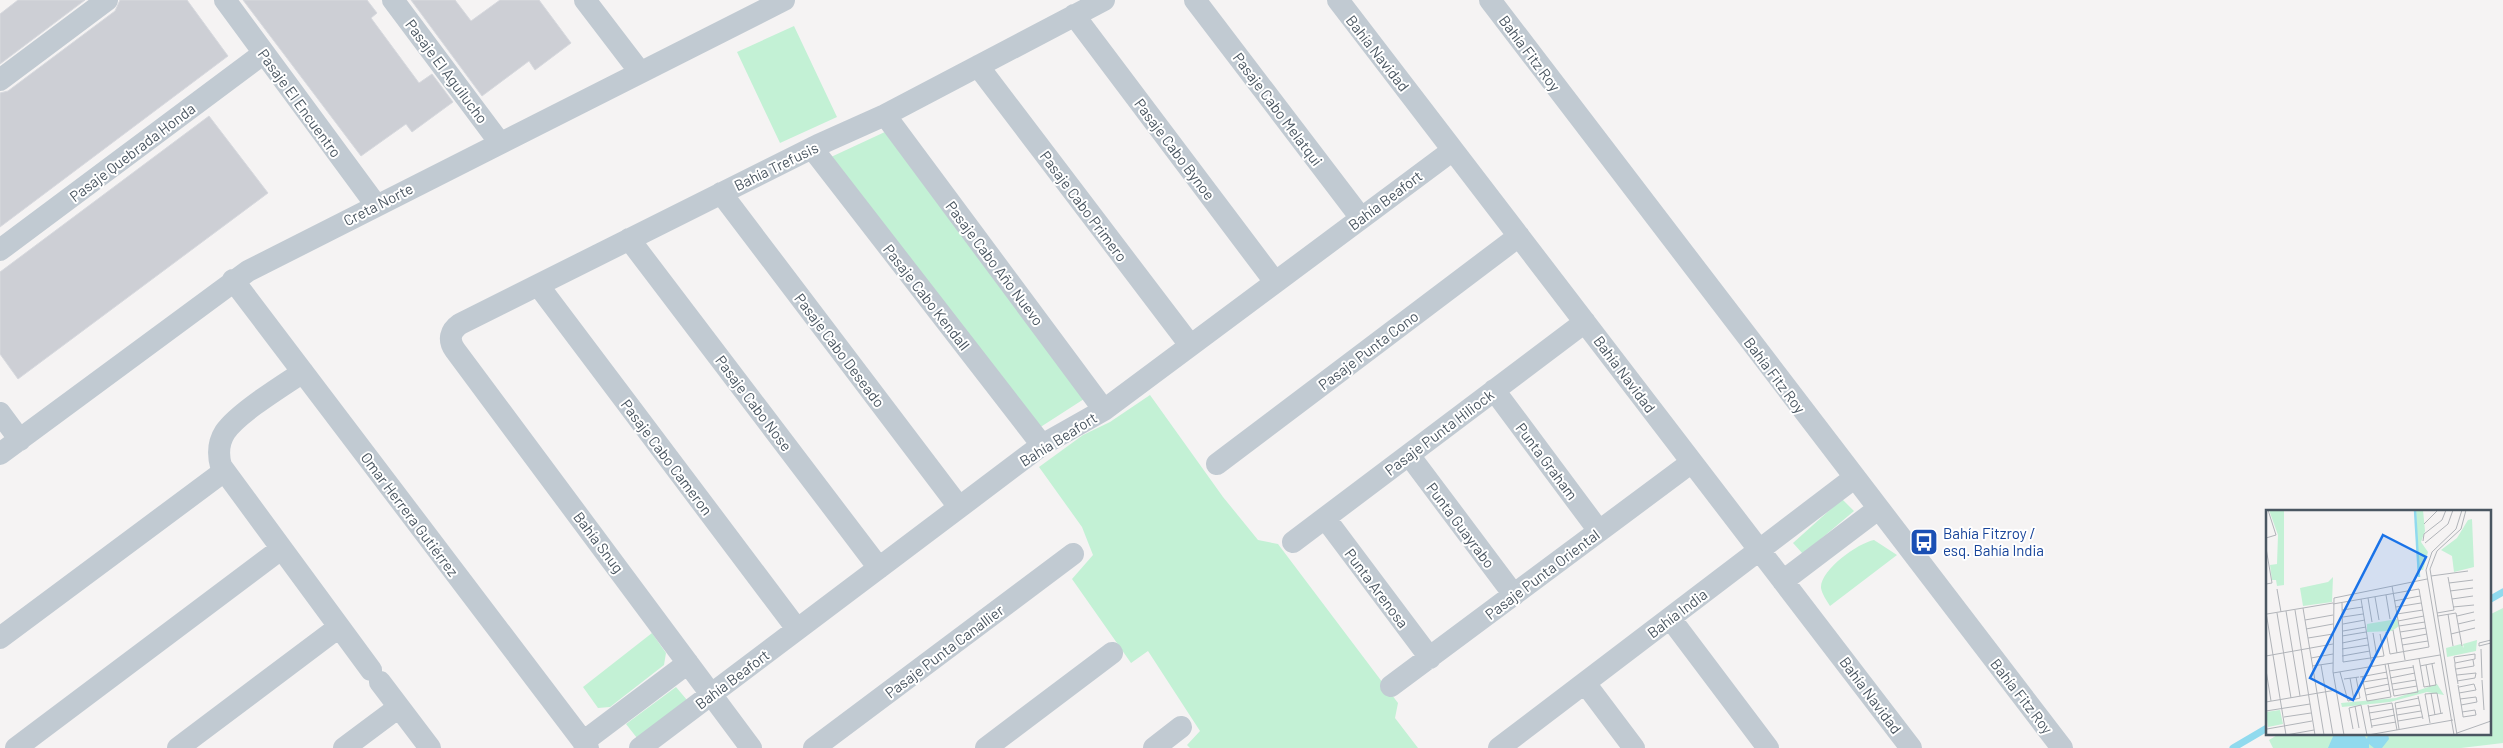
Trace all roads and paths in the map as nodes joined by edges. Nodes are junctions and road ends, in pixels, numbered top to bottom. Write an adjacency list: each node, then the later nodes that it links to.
1 (107, 0): 14 (street)
2 (225, 0): 11 (street, Pasaje El Encuentro)
3 (394, 0): 16 (street, Pasaje El Aguilucho)
4 (585, 0): 13 (street)
5 (782, 0): 13 (street, Creta Norte)
6 (1104, 0): 10 (street, Bahía Trefusis)
7 (1195, 0): 21 (street, Pasaje Cabo Melatqui)
8 (1338, 0): 18 (street, Bahía Navidad)
9 (1490, 0): 42 (street, Bahía Fitz Roy)
10 (1074, 16): 12 (street, Bahía Trefusis); 26 (street, Pasaje Cabo Bynoe)
11 (264, 53): 20 (street, Pasaje El Encuentro); 24 (street, Pasaje Quebrada Honda)
12 (978, 66): 15 (street, Bahía Trefusis); 30 (street, Pasaje Cabo Primero)
13 (640, 72): 16 (street, Creta Norte)
14 (0, 80)
15 (885, 115): 17 (street, Bahía Trefusis); 33 (street, Pasaje Cabo Año Nuevo)
16 (500, 143): 20 (street, Creta Norte)
17 (812, 148): 19 (street, Bahía Trefusis); 36 (street, Pasaje Cabo Kendall)
18 (1453, 150): 21 (street, Bahía Beafort); 22 (street, Bahía Navidad)
19 (721, 193): 23 (street, Bahía Trefusis); 43 (street, Pasaje Cabo Deseado)
20 (376, 205): 25 (street, Creta Norte)
21 (1361, 218): 26 (street, Bahía Beafort)
22 (1519, 236): 28 (street, Bahía Navidad); 40 (street, Pasaje Punta Cono)
23 (630, 239): 27 (street, Bahía Trefusis); 51 (street, Pasaje Cabo Nose)
24 (0, 250)
25 (233, 280): 31 (street, Omar Herrera Gutiérrez); 35 (street, Creta Norte)
26 (1275, 282): 30 (street, Bahía Beafort)
27 (538, 285): 29 (street, Bahía Trefusis); 56 (street, Pasaje Cabo Cameron)
28 (1585, 322): 32 (street, Pasaje Punta Hiliock); 39 (street, Bahía Navidad)
29 (451, 335): 60 (street, Bahía Snug)
30 (1190, 345): 33 (street, Bahía Beafort)
31 (302, 372): 41 (street); 67 (street, Omar Herrera Gutiérrez)
32 (1494, 390): 38 (street, Pasaje Punta Hiliock); 46 (street, Punta Graham)
33 (1104, 410): 36 (street, Bahía Beafort)
34 (0, 413): 35 (street)
35 (20, 440): 37 (street, Creta Norte)
36 (1042, 445): 43 (street, Bahía Beafort)
37 (0, 454)
38 (1409, 455): 45 (street, Pasaje Punta Hiliock); 53 (street, Punta Guayrabo)
39 (1692, 462): 46 (street, Pasaje Punta Oriental); 49 (street, Bahía Navidad)
40 (1217, 464)
41 (223, 472): 48 (street); 57 (street)
42 (1854, 478): 44 (street, Bahía Fitz Roy); 49 (street, Bahía India)
43 (959, 507): 51 (street, Bahía Beafort)
44 (1878, 509): 52 (street); 82 (street, Bahía Fitz Roy)
45 (1325, 518): 47 (street, Pasaje Punta Hiliock); 59 (street, Punta Arenosa)
46 (1599, 531): 53 (street, Pasaje Punta Oriental)
47 (1293, 542)
48 (281, 550): 55 (street); 69 (street)
49 (1760, 550): 52 (street, Bahía Navidad); 54 (street, Bahía India)
50 (1073, 554): 75 (street, Pasaje Punta Canallier)
51 (879, 568): 56 (street, Bahía Beafort)
52 (1783, 581): 81 (street, Bahía Navidad)
53 (1514, 595): 59 (street, Pasaje Punta Oriental)
54 (1670, 618): 61 (street, Bahía India); 80 (street)
55 (339, 627): 64 (street); 70 (street)
56 (797, 630): 63 (street, Bahía Beafort)
57 (0, 638)
58 (1112, 654): 76 (street)
59 (1430, 658): 62 (street, Pasaje Punta Oriental)
60 (688, 664): 63 (street, Bahía Snug); 67 (street)
61 (1585, 683): 78 (street, Bahía India); 79 (street)
62 (1392, 686)
63 (712, 694): 73 (street, Bahía Beafort); 74 (street, Bahía Snug)
64 (399, 706): 71 (street); 72 (street)
65 (1181, 727): 77 (street)
66 (0, 742): 68 (street)
67 (585, 745)
68 (4, 748)
69 (16, 748)
70 (178, 748)
71 (344, 748)
72 (430, 748)
73 (640, 748)
74 (751, 748)
75 (814, 748)
76 (986, 748)
77 (1154, 748)
78 (1500, 748)
79 (1634, 748)
80 (1768, 748)
81 (1912, 748)
82 (2062, 748)

